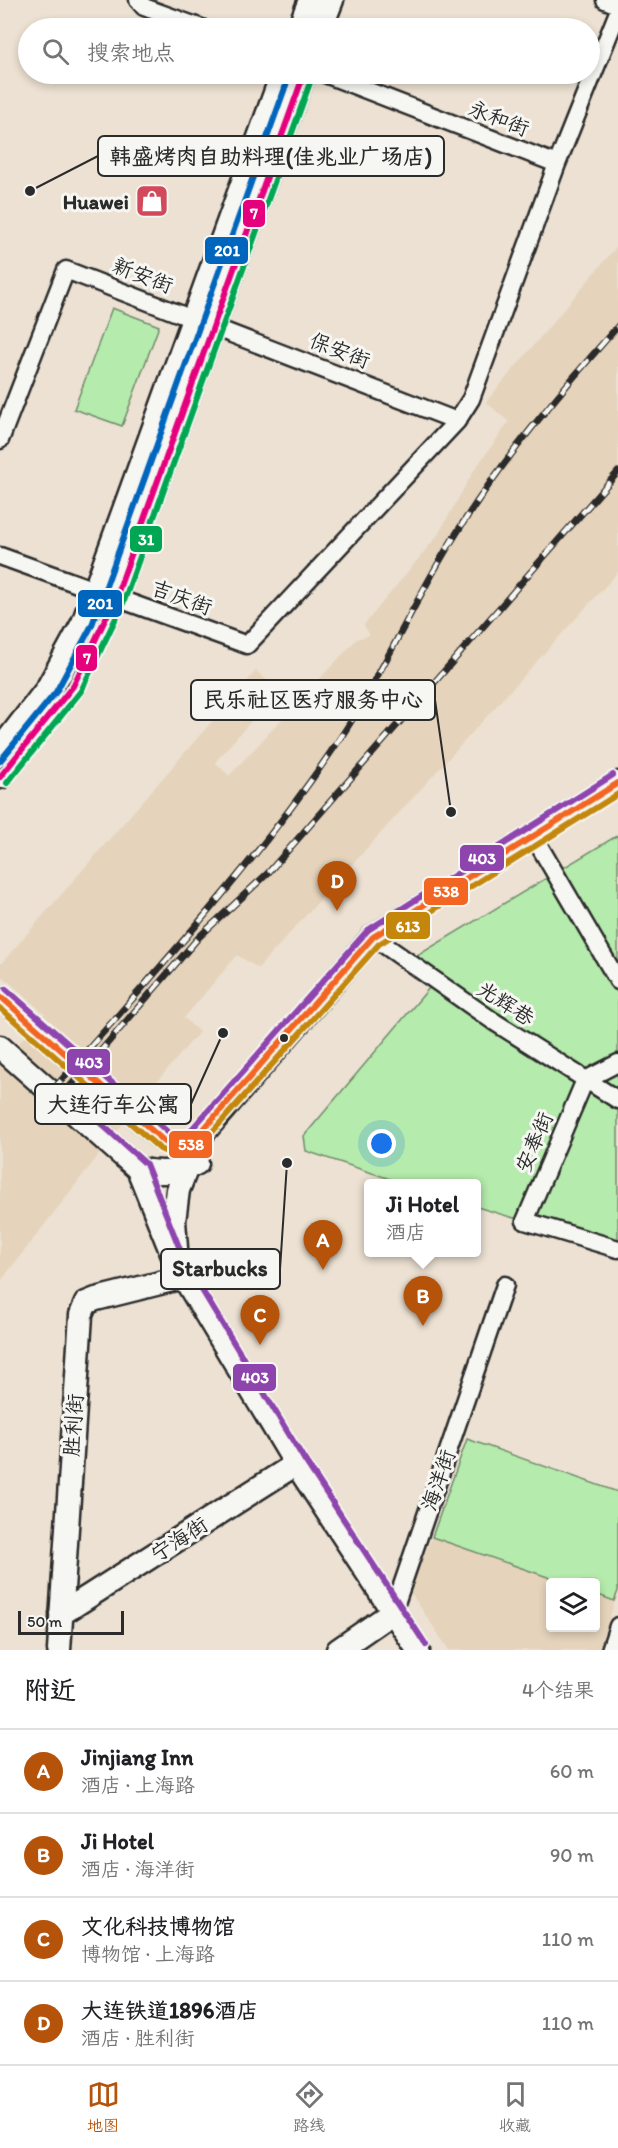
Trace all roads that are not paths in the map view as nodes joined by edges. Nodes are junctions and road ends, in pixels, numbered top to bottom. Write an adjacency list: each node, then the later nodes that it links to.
1 (138, 0): 7 (street)
2 (310, 0): 8 (main road)
3 (332, 0): 9 (main road)
4 (605, 0): 5 (street)
5 (618, 5)
6 (618, 12): 10 (street)
7 (174, 18)
8 (303, 18)
9 (325, 18)
10 (600, 57)
11 (279, 84): 16 (main road)
12 (300, 84): 16 (main road)
13 (351, 84): 15 (street, 永和街)
14 (589, 84): 15 (street)
15 (557, 164): 17 (street)
16 (204, 322): 17 (street, 保安街); 18 (street, 新安街); 20 (main road)
17 (457, 421): 20 (street, 吉庆街)
18 (0, 440)
19 (0, 556): 20 (street, 吉庆街)
20 (106, 593): 21 (main road); 22 (main road)
21 (0, 750)
22 (0, 777)
23 (618, 783): 25 (main road)
24 (618, 798): 25 (main road)
25 (537, 842): 26 (main road); 27 (street)
26 (379, 941): 31 (street, 光辉巷); 33 (main road); 35 (main road)
27 (618, 981)
28 (0, 996): 33 (main road, bridge)
29 (0, 1047): 34 (main road)
30 (618, 1062): 31 (street)
31 (585, 1080): 32 (street, 光辉巷); 36 (street, 安奉街)
32 (618, 1100)
33 (198, 1139): 35 (main road)
34 (138, 1169): 35 (main road); 37 (main road)
35 (185, 1173): 37 (main road)
36 (618, 1249)
37 (181, 1271): 39 (main road); 41 (main road, 胜利街)
38 (505, 1285): 40 (street, 海洋街)
39 (296, 1464): 40 (main road); 41 (main road, 宁海街)
40 (393, 1612): 44 (main road); 45 (main road)
41 (61, 1614): 43 (main road, 胜利街)
42 (618, 1626): 46 (street)
43 (59, 1650)
44 (338, 1650)
45 (418, 1650)
46 (610, 1650)

